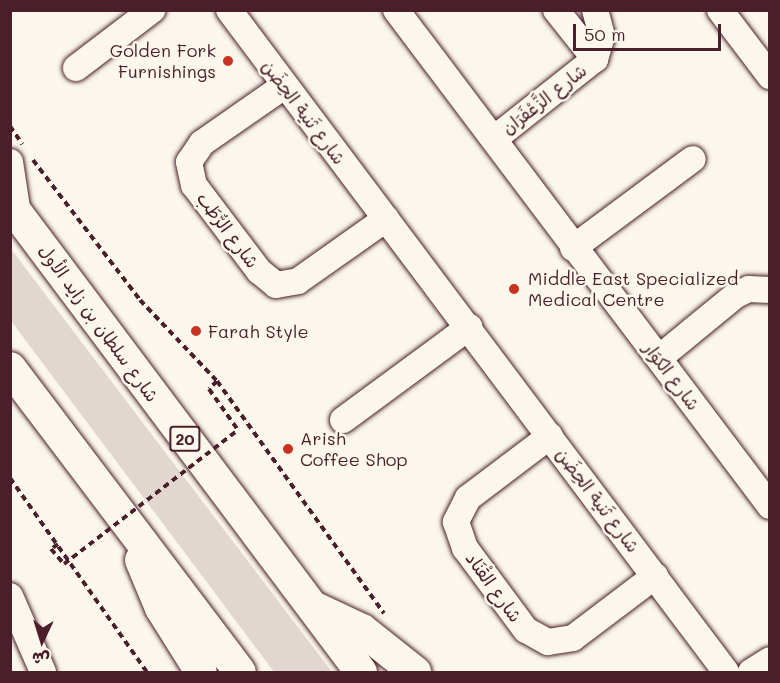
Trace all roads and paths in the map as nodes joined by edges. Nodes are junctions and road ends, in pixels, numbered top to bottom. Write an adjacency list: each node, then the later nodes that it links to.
1 (152, 10): 8 (street)
2 (229, 10): 10 (street, شارع ثَنية الحِضَن)
3 (396, 10): 12 (street, شارع الكوَار)
4 (556, 10): 7 (street, شارع الزَّعْفَرَان)
5 (595, 10): 7 (street, شارع الزَّعْفَرَان)
6 (720, 10): 9 (street)
7 (594, 59): 12 (street, شارع الزَّعْفَرَان)
8 (76, 68)
9 (770, 76)
10 (284, 86): 16 (street, شارع ثَنية الحِضَن); 16 (street, شارع الرُّطَب)
11 (10, 126): 22 (path)
12 (494, 139): 17 (street, شارع الكوَار)
13 (693, 159): 17 (street)
14 (10, 162): 15 (street)
15 (14, 209): 31 (main road, شارع سلطان بن زايد الأول / 20)
16 (386, 219): 19 (street, شارع ثَنية الحِضَن)
17 (573, 248): 20 (street, شارع الكوَار)
18 (770, 290): 20 (street)
19 (469, 327): 23 (street); 24 (street, شارع ثَنية الحِضَن)
20 (659, 358): 26 (street, شارع الكوَار)
21 (10, 368): 27 (main road)
22 (217, 381): 28 (path, bridge); 33 (path)
23 (343, 420)
24 (550, 436): 29 (street, شارع ثَنية الحِضَن); 29 (street, شارع القْنَاد)
25 (10, 478): 28 (path)
26 (766, 496)
27 (123, 518): 32 (main road); 38 (main road)
28 (58, 544): 35 (path)
29 (655, 576): 41 (street, شارع ثَنية الحِضَن)
30 (10, 596): 34 (street)
31 (308, 605): 39 (main road, شارع سلطان بن زايد الأول / 20); 40 (main road)
32 (161, 608): 36 (main road); 37 (main road)
33 (385, 614)
34 (29, 659)
35 (147, 672)
36 (179, 672)
37 (201, 672)
38 (240, 672)
39 (361, 672)
40 (415, 672)
41 (726, 672)

